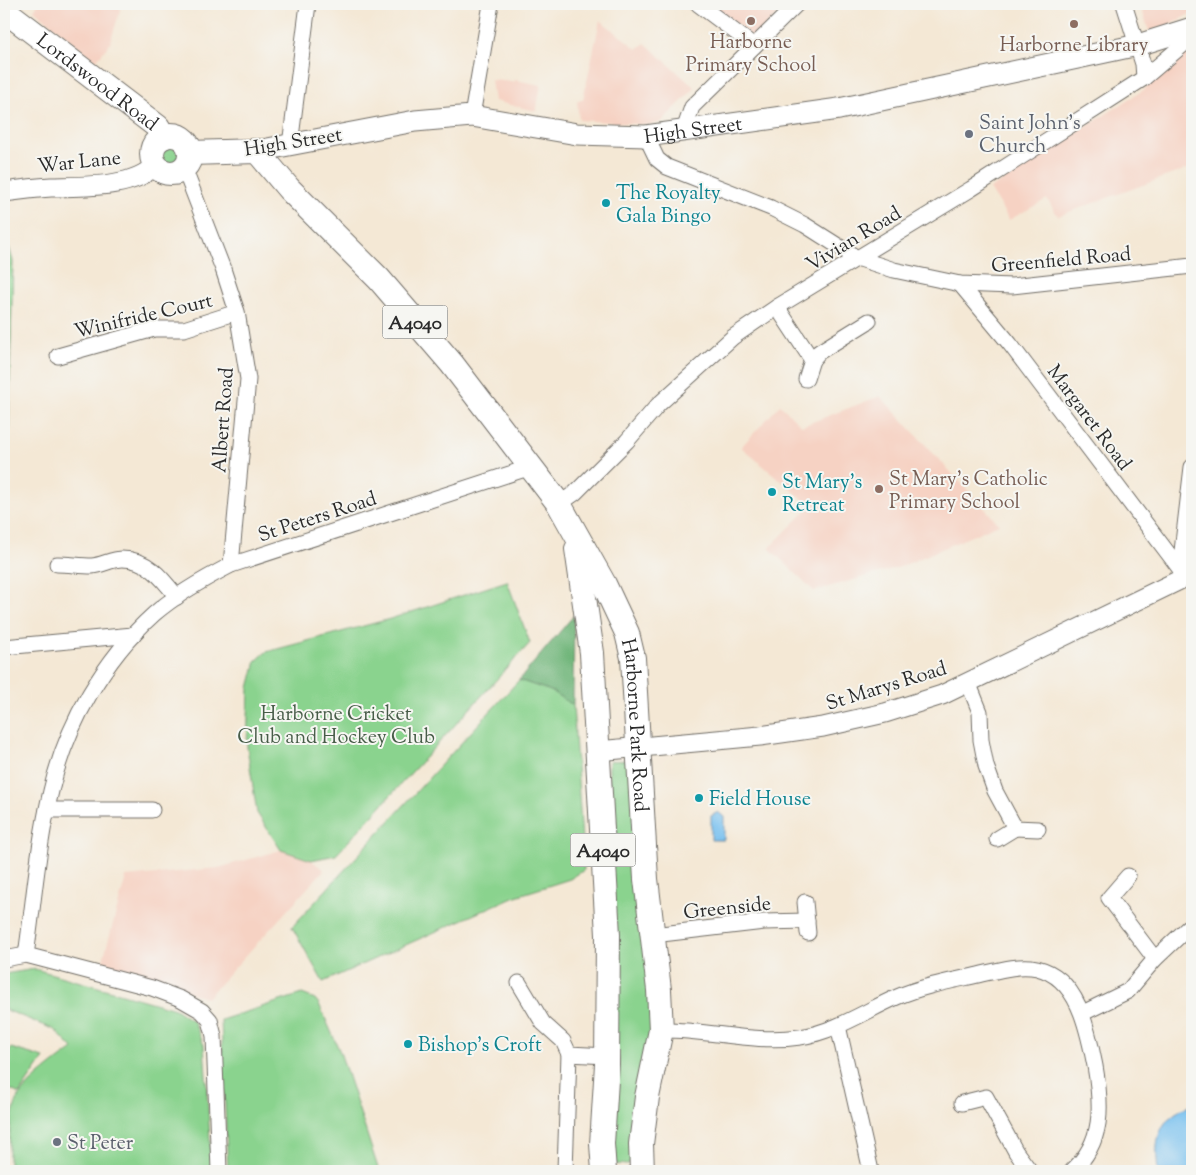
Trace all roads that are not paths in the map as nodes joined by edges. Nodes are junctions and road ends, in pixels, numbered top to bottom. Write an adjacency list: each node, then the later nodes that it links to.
1 (308, 4): 16 (street)
2 (492, 4): 12 (street)
3 (698, 4): 10 (street)
4 (797, 4): 10 (street)
5 (1124, 4): 9 (street)
6 (11, 10): 15 (main road, Lordswood Road)
7 (1192, 28): 9 (main road, High Street)
8 (1192, 37): 11 (street, Vivian Road)
9 (1138, 45): 11 (street); 13 (main road, High Street)
10 (754, 46): 13 (street)
11 (1144, 78): 21 (street, Vivian Road)
12 (472, 116): 14 (main road, High Street); 16 (main road, High Street)
13 (684, 130): 14 (main road, High Street)
14 (646, 136): 21 (street, Greenfield Road)
15 (163, 137): 18 (main road); 19 (main road)
16 (290, 145): 17 (main road, High Street)
17 (257, 151): 18 (main road, High Street); 30 (main road, Harborne Park Road / A4040)
18 (187, 160): 19 (main road); 25 (street, Albert Road)
19 (155, 165): 20 (street, War Lane)
20 (4, 192)
21 (857, 258): 23 (street, Greenfield Road); 24 (street, Vivian Road)
22 (1192, 266): 23 (street, Greenfield Road)
23 (960, 284): 36 (street, Margaret Road)
24 (777, 307): 28 (street); 32 (street, Vivian Road)
25 (237, 312): 27 (street, Winifride Court); 35 (street, Albert Road)
26 (869, 321): 28 (street)
27 (58, 356)
28 (812, 360): 29 (street)
29 (806, 379)
30 (531, 467): 32 (main road, Harborne Park Road / A4040); 35 (street, St Peters Road)
31 (1192, 467): 36 (street)
32 (559, 504): 33 (main road, Harborne Park Road / A4040)
33 (573, 530): 41 (main road, Harborne Park Road / A4040); 42 (main road, Harborne Park Road / A4040)
34 (57, 564): 37 (street)
35 (231, 565): 37 (street, St Peters Road)
36 (1186, 573): 40 (street, St Marys Road)
37 (177, 596): 38 (street, St Peters Road)
38 (134, 636): 39 (street); 43 (street, St Peters Road)
39 (4, 647)
40 (968, 682): 41 (street, St Marys Road); 45 (street)
41 (637, 747): 42 (street, St Marys Road); 51 (main road, Harborne Park Road / A4040)
42 (598, 751): 60 (main road, Harborne Park Road / A4040)
43 (47, 810): 44 (street); 52 (street, St Peters Road)
44 (152, 810)
45 (1015, 828): 46 (street); 47 (street)
46 (1038, 829)
47 (996, 839)
48 (1128, 876): 54 (street)
49 (805, 902): 51 (street, Greenside)
50 (1192, 924): 54 (street)
51 (652, 935): 58 (main road, Harborne Park Road / A4040)
52 (26, 956): 53 (street); 63 (street)
53 (4, 959)
54 (1155, 959): 56 (street)
55 (519, 983): 59 (street)
56 (1083, 1013): 57 (street); 69 (street)
57 (838, 1026): 58 (street); 67 (street)
58 (661, 1030): 66 (main road, Harborne Park Road / A4040)
59 (569, 1054): 60 (street); 62 (street)
60 (606, 1056): 64 (main road, Harborne Park Road / A4040)
61 (962, 1103): 68 (street)
62 (565, 1170)
63 (219, 1171)
64 (604, 1171)
65 (633, 1171): 66 (street)
66 (642, 1171)
67 (871, 1171)
68 (1030, 1171)
69 (1072, 1171)

